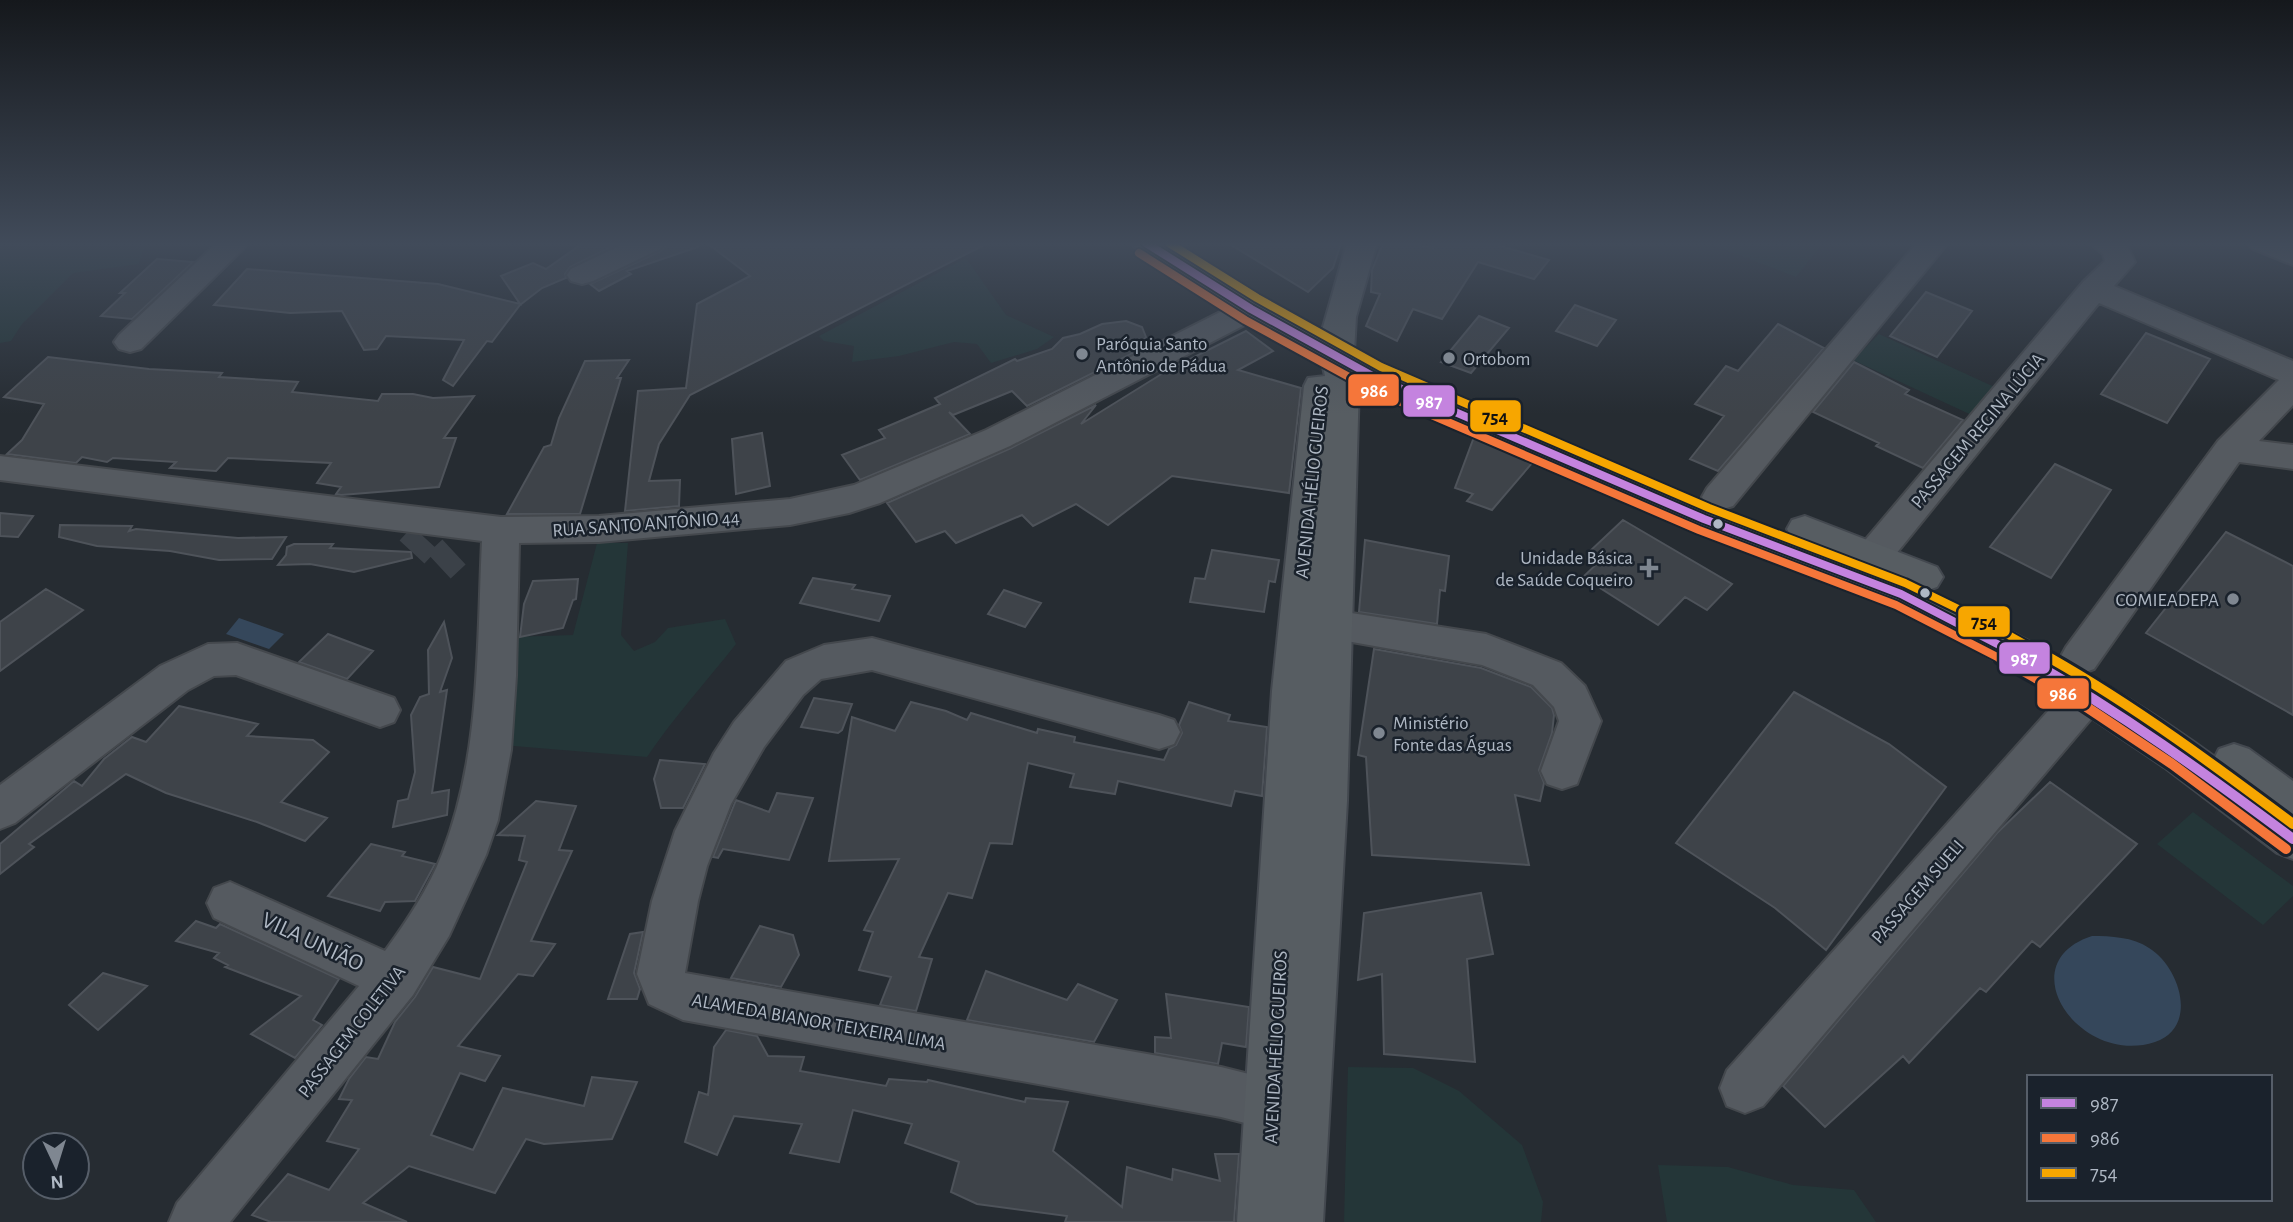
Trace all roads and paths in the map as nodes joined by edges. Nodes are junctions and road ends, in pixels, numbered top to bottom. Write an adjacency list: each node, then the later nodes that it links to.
1 (174, 300): 9 (street)
2 (1237, 300): 8 (main road)
3 (1271, 300): 10 (main road)
4 (1345, 300): 10 (main road)
5 (1885, 300): 16 (street)
6 (2085, 300): 18 (street, PASSAGEM REGINA LÚCIA)
7 (2120, 300): 11 (street)
8 (1251, 309): 10 (main road); 17 (street, RUA SANTO ANTÔNIO 44)
9 (130, 342)
10 (1338, 347): 16 (main road); 19 (main road, AVENIDA HÉLIO GUEIROS); 20 (main road); 30 (main road, AVENIDA HÉLIO GUEIROS)
11 (2293, 373)
12 (2293, 384): 13 (street, PASSAGEM SUELI)
13 (2230, 449): 14 (street); 20 (street, PASSAGEM SUELI)
14 (2293, 457)
15 (0, 468): 17 (street, RUA SANTO ANTÔNIO 44)
16 (1720, 497): 18 (main road)
17 (500, 530): 28 (street, PASSAGEM COLETIVA)
18 (1874, 555): 20 (main road)
19 (1332, 625): 23 (street); 33 (main road, AVENIDA HÉLIO GUEIROS)
20 (2084, 676): 24 (main road); 26 (main road); 29 (street, PASSAGEM SUELI)
21 (380, 710): 25 (street)
22 (1159, 732): 30 (street, ALAMEDA BIANOR TEIXEIRA LIMA)
23 (1562, 771)
24 (2290, 797)
25 (0, 810)
26 (2293, 839)
27 (230, 903): 28 (street, VILA UNIÃO)
28 (396, 979): 31 (street, PASSAGEM COLETIVA)
29 (1745, 1088)
30 (1273, 1105): 32 (main road, AVENIDA HÉLIO GUEIROS)
31 (196, 1222)
32 (1264, 1222)
33 (1296, 1222)

